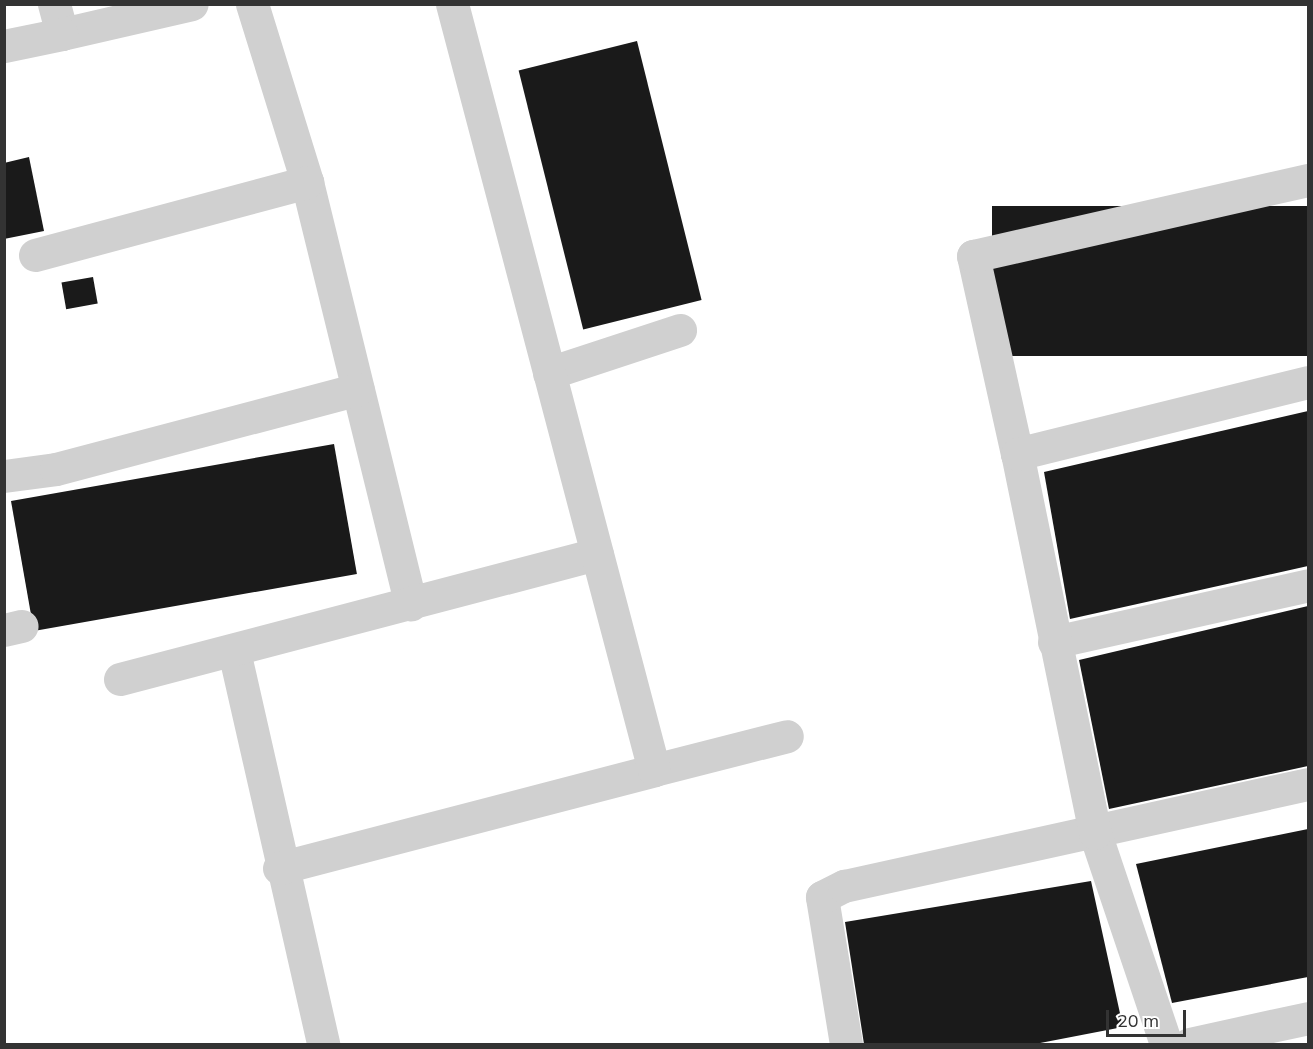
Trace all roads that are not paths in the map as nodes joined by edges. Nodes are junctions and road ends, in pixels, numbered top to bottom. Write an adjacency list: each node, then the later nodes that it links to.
1 (192, 4): 4 (street)
2 (252, 4): 7 (street)
3 (452, 4): 10 (street)
4 (58, 19): 5 (street)
5 (4, 46)
6 (1308, 180): 13 (street)
7 (307, 182): 8 (street); 12 (street)
8 (35, 255)
9 (681, 330): 10 (street)
10 (549, 373): 15 (street)
11 (1308, 382): 13 (street)
12 (358, 389): 14 (street); 17 (street)
13 (1017, 454): 18 (street)
14 (4, 476)
15 (597, 554): 17 (street); 22 (street)
16 (1308, 585): 18 (street)
17 (411, 604): 19 (street)
18 (1054, 642): 24 (street)
19 (234, 651): 20 (street); 25 (street)
20 (120, 679)
21 (787, 736): 22 (street)
22 (654, 770): 25 (street)
23 (1308, 784): 24 (street)
24 (1095, 833): 28 (street); 29 (street)
25 (279, 868): 27 (street)
26 (1308, 1018): 30 (street)
27 (323, 1044)
28 (846, 1044)
29 (1166, 1044)
30 (1189, 1044)

